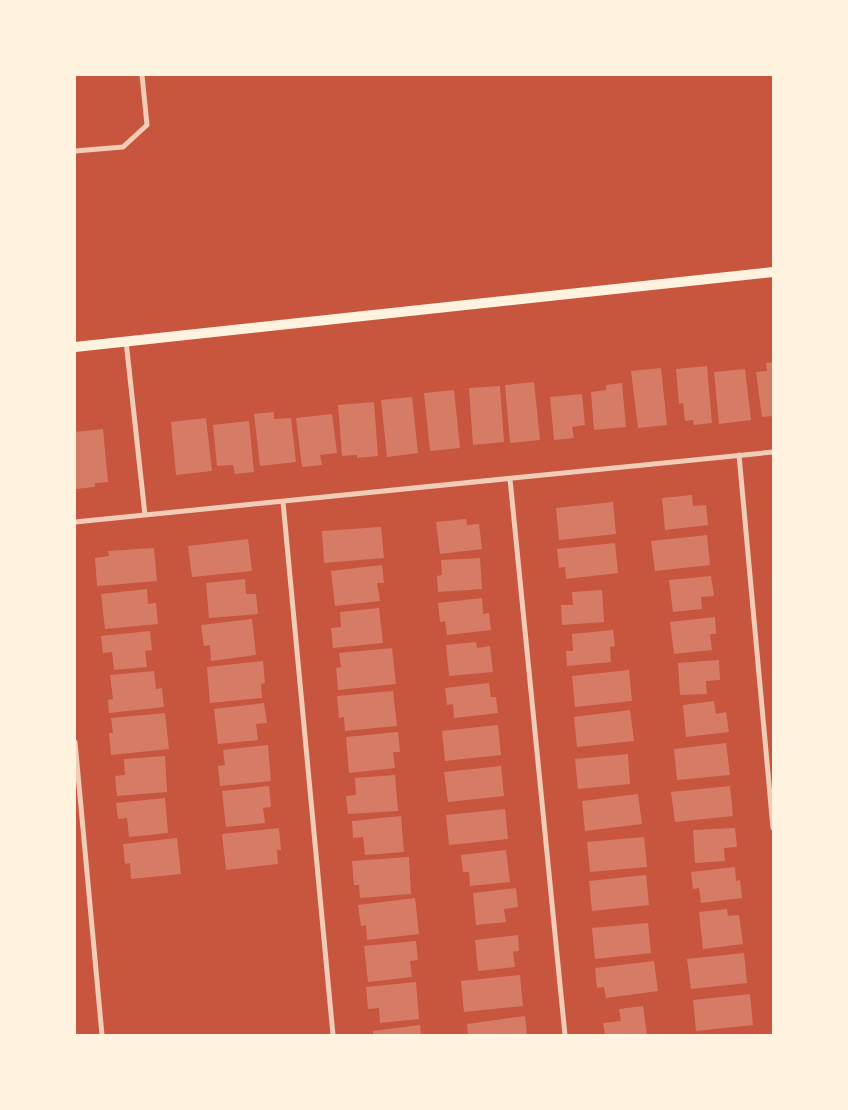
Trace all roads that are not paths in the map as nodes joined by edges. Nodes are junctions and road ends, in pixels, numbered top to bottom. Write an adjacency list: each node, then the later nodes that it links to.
1 (142, 75): 2 (street)
2 (75, 151)
3 (773, 272): 4 (main road)
4 (126, 341): 5 (main road); 10 (street)
5 (75, 347)
6 (773, 452): 7 (street)
7 (739, 455): 8 (street); 13 (street)
8 (510, 479): 9 (street); 16 (street)
9 (283, 502): 10 (street); 15 (street)
10 (145, 515): 11 (street)
11 (75, 522)
12 (75, 742): 14 (street)
13 (773, 828)
14 (102, 1035)
15 (334, 1035)
16 (565, 1035)

